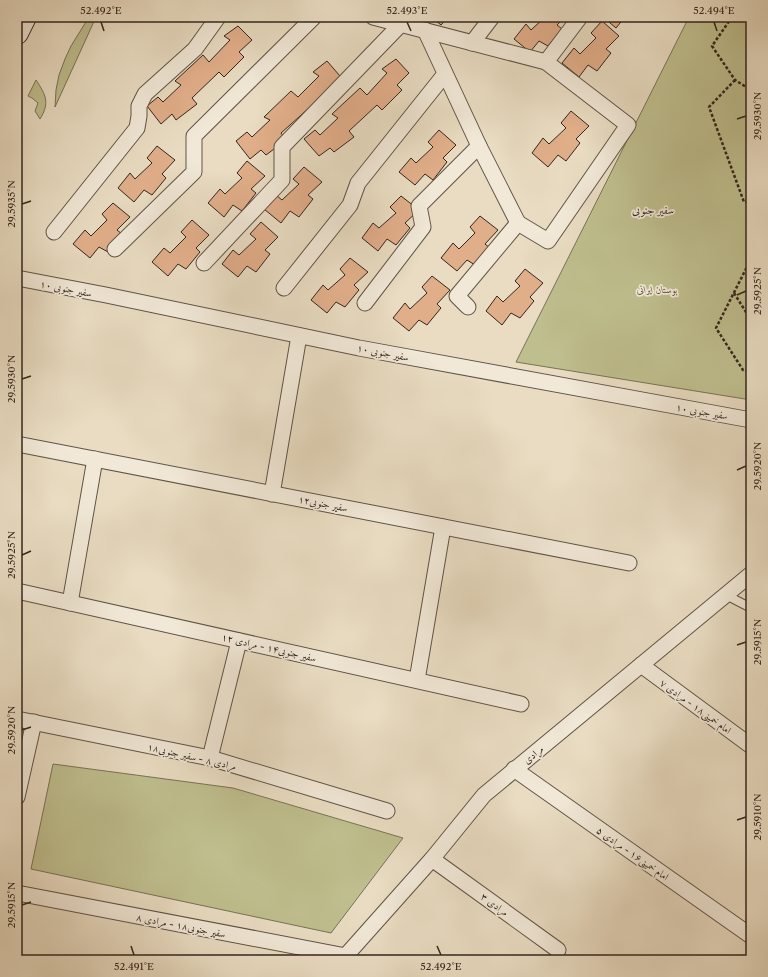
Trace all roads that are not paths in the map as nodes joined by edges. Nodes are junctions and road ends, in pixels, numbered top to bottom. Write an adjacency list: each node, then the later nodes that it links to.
1 (24, 17): 9 (main road)
2 (218, 17): 15 (street)
3 (314, 17): 16 (street)
4 (373, 17): 7 (street)
5 (492, 17): 10 (street)
6 (580, 17): 11 (street)
7 (396, 21): 8 (street); 17 (street)
8 (425, 30): 10 (street); 12 (street)
9 (17, 33)
10 (472, 42): 11 (street)
11 (546, 62): 14 (street)
12 (445, 74): 13 (street); 19 (street)
13 (480, 146): 14 (street); 20 (street)
14 (518, 223): 21 (street)
15 (54, 232)
16 (115, 248)
17 (204, 263)
18 (17, 278): 22 (street, سفیر جنوبی ۱۰)
19 (284, 288)
20 (365, 303)
21 (468, 307)
22 (299, 336): 23 (street, سفیر جنوبی ۱۰); 26 (street)
23 (751, 420)
24 (17, 444): 25 (street, سفیر جنوبی۱۲)
25 (95, 459): 26 (street, سفیر جنوبی۱۲); 32 (street)
26 (272, 494): 27 (street, سفیر جنوبی۱۲)
27 (442, 527): 28 (street, سفیر جنوبی۱۲); 36 (street)
28 (629, 564)
29 (751, 574): 31 (street, مرادی)
30 (17, 591): 32 (street, سفیر جنوبی۱۴ - مرادی ۱۲)
31 (726, 595): 33 (lane); 35 (street, مرادی)
32 (70, 603): 34 (street, سفیر جنوبی۱۴ - مرادی ۱۲)
33 (751, 608)
34 (239, 641): 36 (street, سفیر جنوبی۱۴ - مرادی ۱۲); 41 (street)
35 (641, 665): 40 (street, امام خمینی۱۸ - مرادی ۷); 42 (street, مرادی)
36 (417, 680): 37 (street, سفیر جنوبی۱۴ - مرادی ۱۲)
37 (521, 704)
38 (17, 719): 39 (street, مرادی ۸ - سفیر جنوبی۱۸)
39 (34, 722): 41 (street, مرادی ۸ - سفیر جنوبی۱۸); 43 (street)
40 (751, 746)
41 (210, 758): 44 (street, مرادی ۸ - سفیر جنوبی۱۸)
42 (514, 770): 45 (street, مرادی); 47 (street, امام خمینی۱۶ - مرادی ۵)
43 (17, 797)
44 (387, 810)
45 (432, 859): 48 (street, مرادی ۳); 49 (street, مرادی)
46 (17, 893): 49 (street, سفیر جنوبی۱۸ - مرادی ۸)
47 (751, 936)
48 (558, 950)
49 (346, 959)

